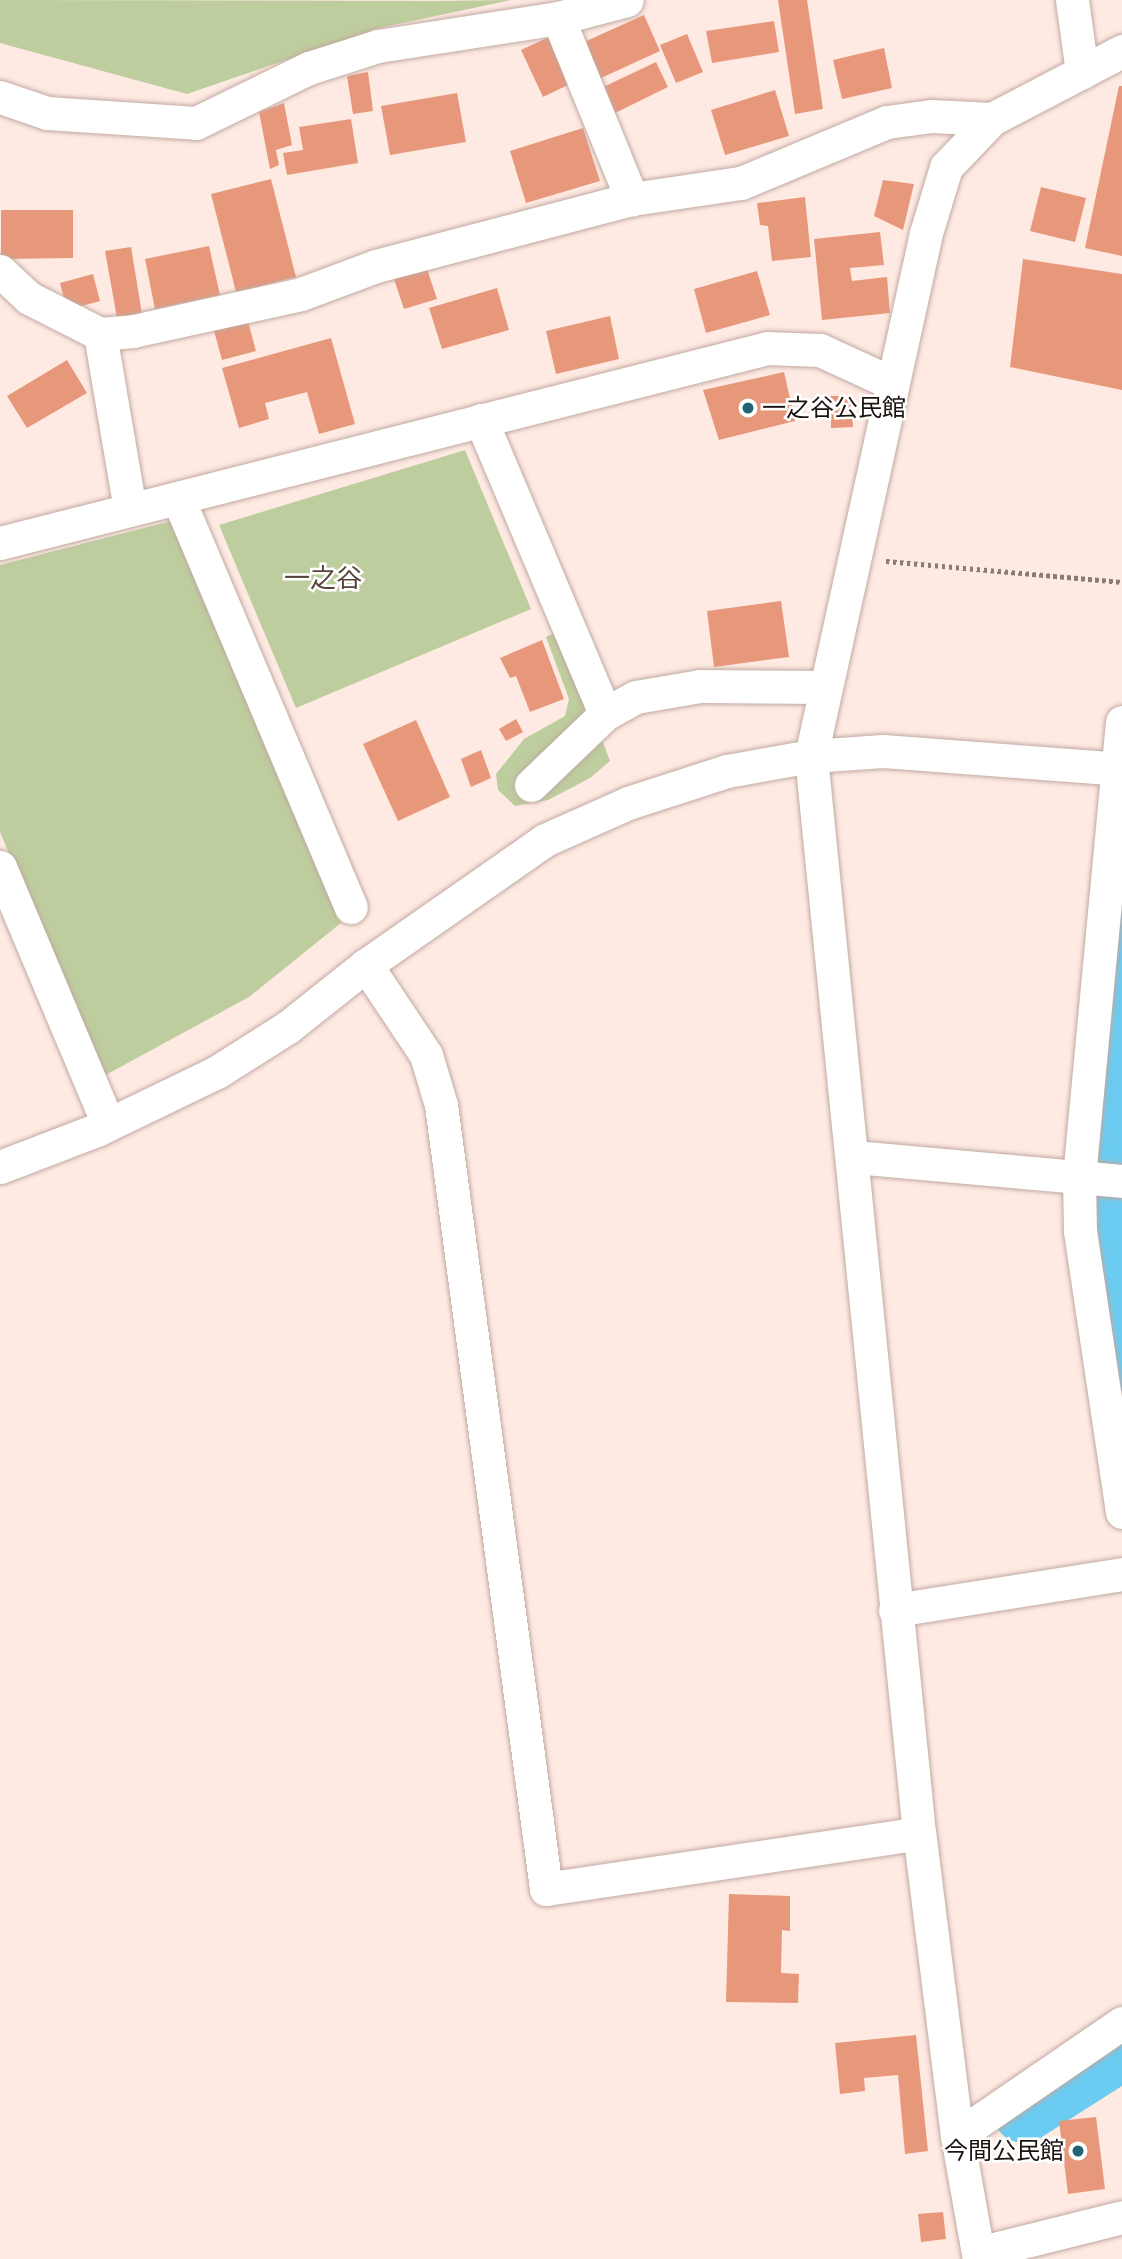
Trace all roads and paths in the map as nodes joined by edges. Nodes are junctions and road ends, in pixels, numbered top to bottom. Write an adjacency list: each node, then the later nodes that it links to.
1 (626, 0): 3 (street)
2 (1072, 0): 5 (street)
3 (558, 18): 6 (street); 8 (street)
4 (1122, 51): 5 (street)
5 (1082, 72): 7 (street)
6 (0, 97)
7 (992, 119): 8 (street); 11 (street)
8 (632, 199): 10 (street)
9 (0, 271): 10 (street)
10 (100, 334): 14 (street)
11 (892, 383): 12 (street); 16 (street)
12 (481, 420): 13 (street); 19 (street)
13 (178, 498): 14 (street); 25 (street)
14 (130, 509): 15 (street)
15 (0, 543)
16 (852, 558): 17 (path); 18 (street)
17 (1122, 582)
18 (822, 687): 19 (street); 21 (street)
19 (605, 714): 23 (street)
20 (1122, 722): 22 (street)
21 (811, 756): 22 (street); 26 (street); 28 (street)
22 (1120, 769): 30 (street)
23 (531, 785)
24 (0, 867): 27 (street)
25 (351, 907)
26 (366, 965): 27 (street); 35 (street)
27 (108, 1124): 29 (street)
28 (854, 1157): 30 (street); 34 (street)
29 (0, 1167)
30 (1079, 1179): 31 (street); 32 (street)
31 (1117, 1181)
32 (1122, 1512)
33 (1122, 1574): 34 (street)
34 (895, 1610): 35 (street)
35 (919, 1833): 37 (street)
36 (1122, 2023): 37 (street)
37 (957, 2136): 39 (street)
38 (1122, 2217): 39 (street)
39 (979, 2256)

